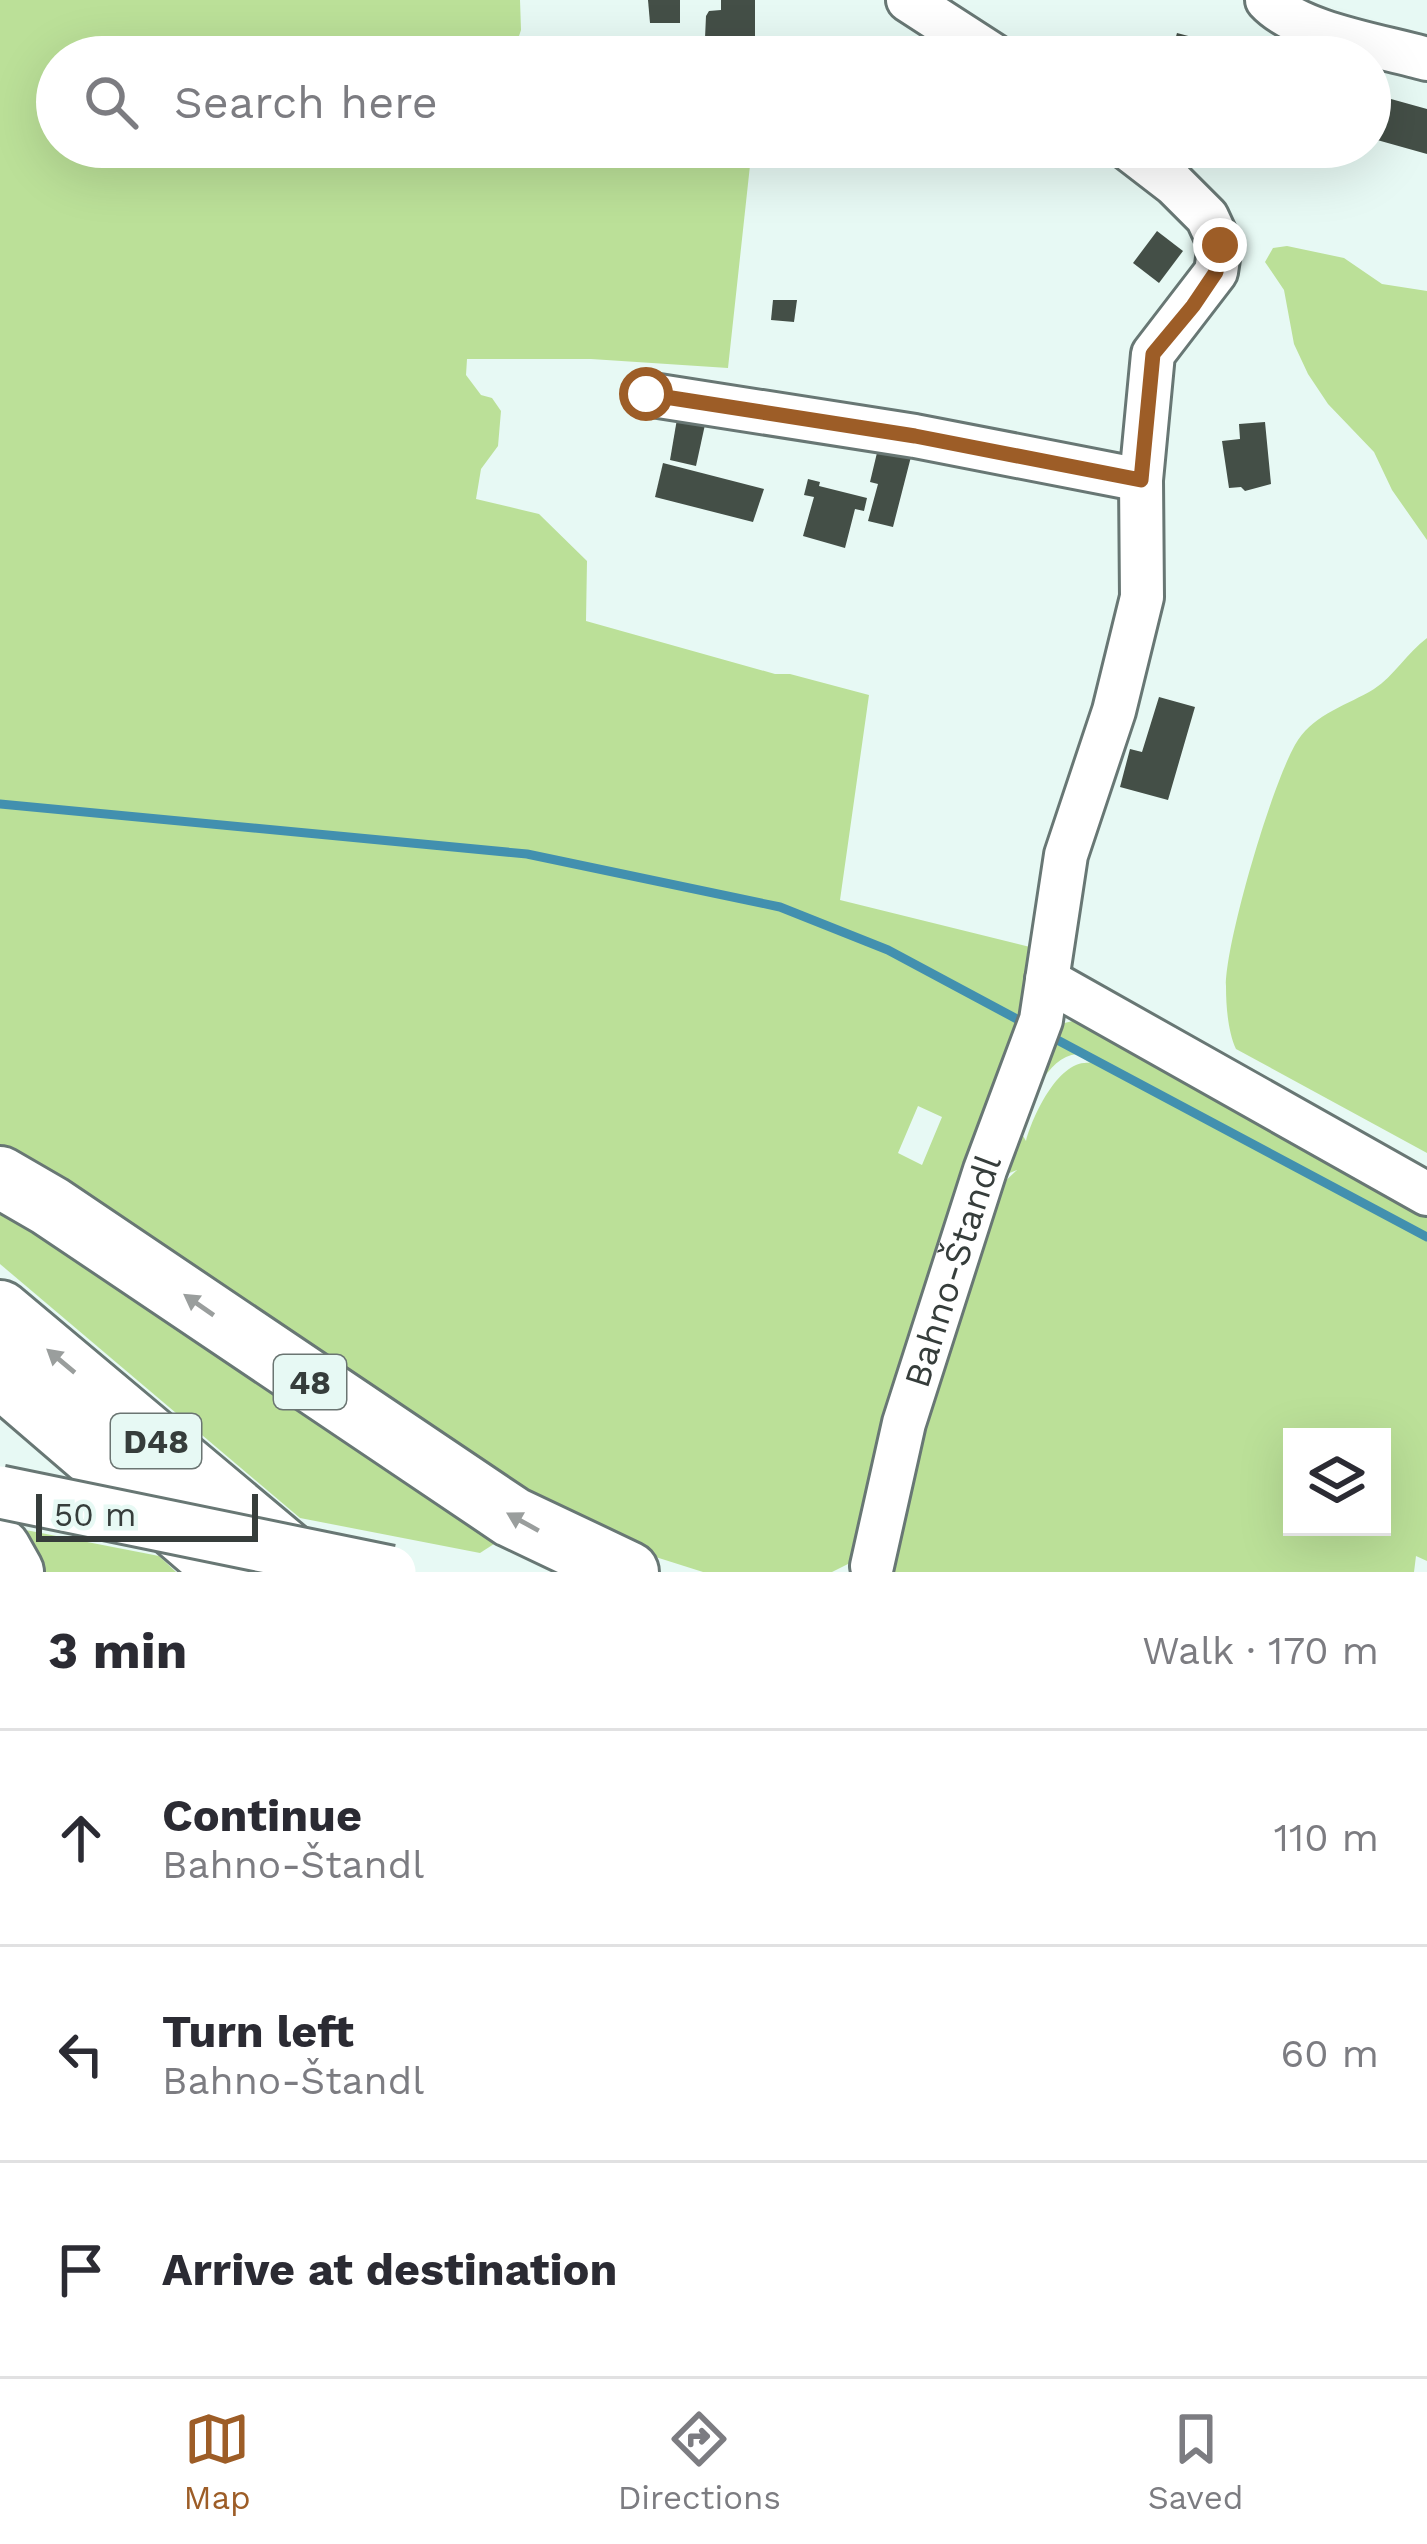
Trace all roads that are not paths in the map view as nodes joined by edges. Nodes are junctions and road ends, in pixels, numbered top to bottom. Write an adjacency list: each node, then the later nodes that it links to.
1 (908, 0): 3 (street)
2 (1267, 0): 4 (street)
3 (964, 36)
4 (1346, 36)
5 (1391, 48): 6 (street)
6 (1427, 58)
7 (1153, 168): 9 (street, Bahno-Štandl)
8 (646, 394): 9 (street)
9 (1141, 480): 10 (street, Bahno-Štandl)
10 (1041, 1014): 12 (street); 17 (street, Bahno-Štandl)
11 (0, 1177): 22 (highway, 48, one-way to 11)
12 (1427, 1194)
13 (0, 1311): 20 (highway, D48, one-way to 13)
14 (0, 1376): 19 (highway, D48)
15 (0, 1492): 21 (main road, bridge)
16 (0, 1549): 18 (highway)
17 (872, 1565)
18 (13, 1572)
19 (228, 1572)
20 (310, 1572)
21 (390, 1572)
22 (628, 1572)

